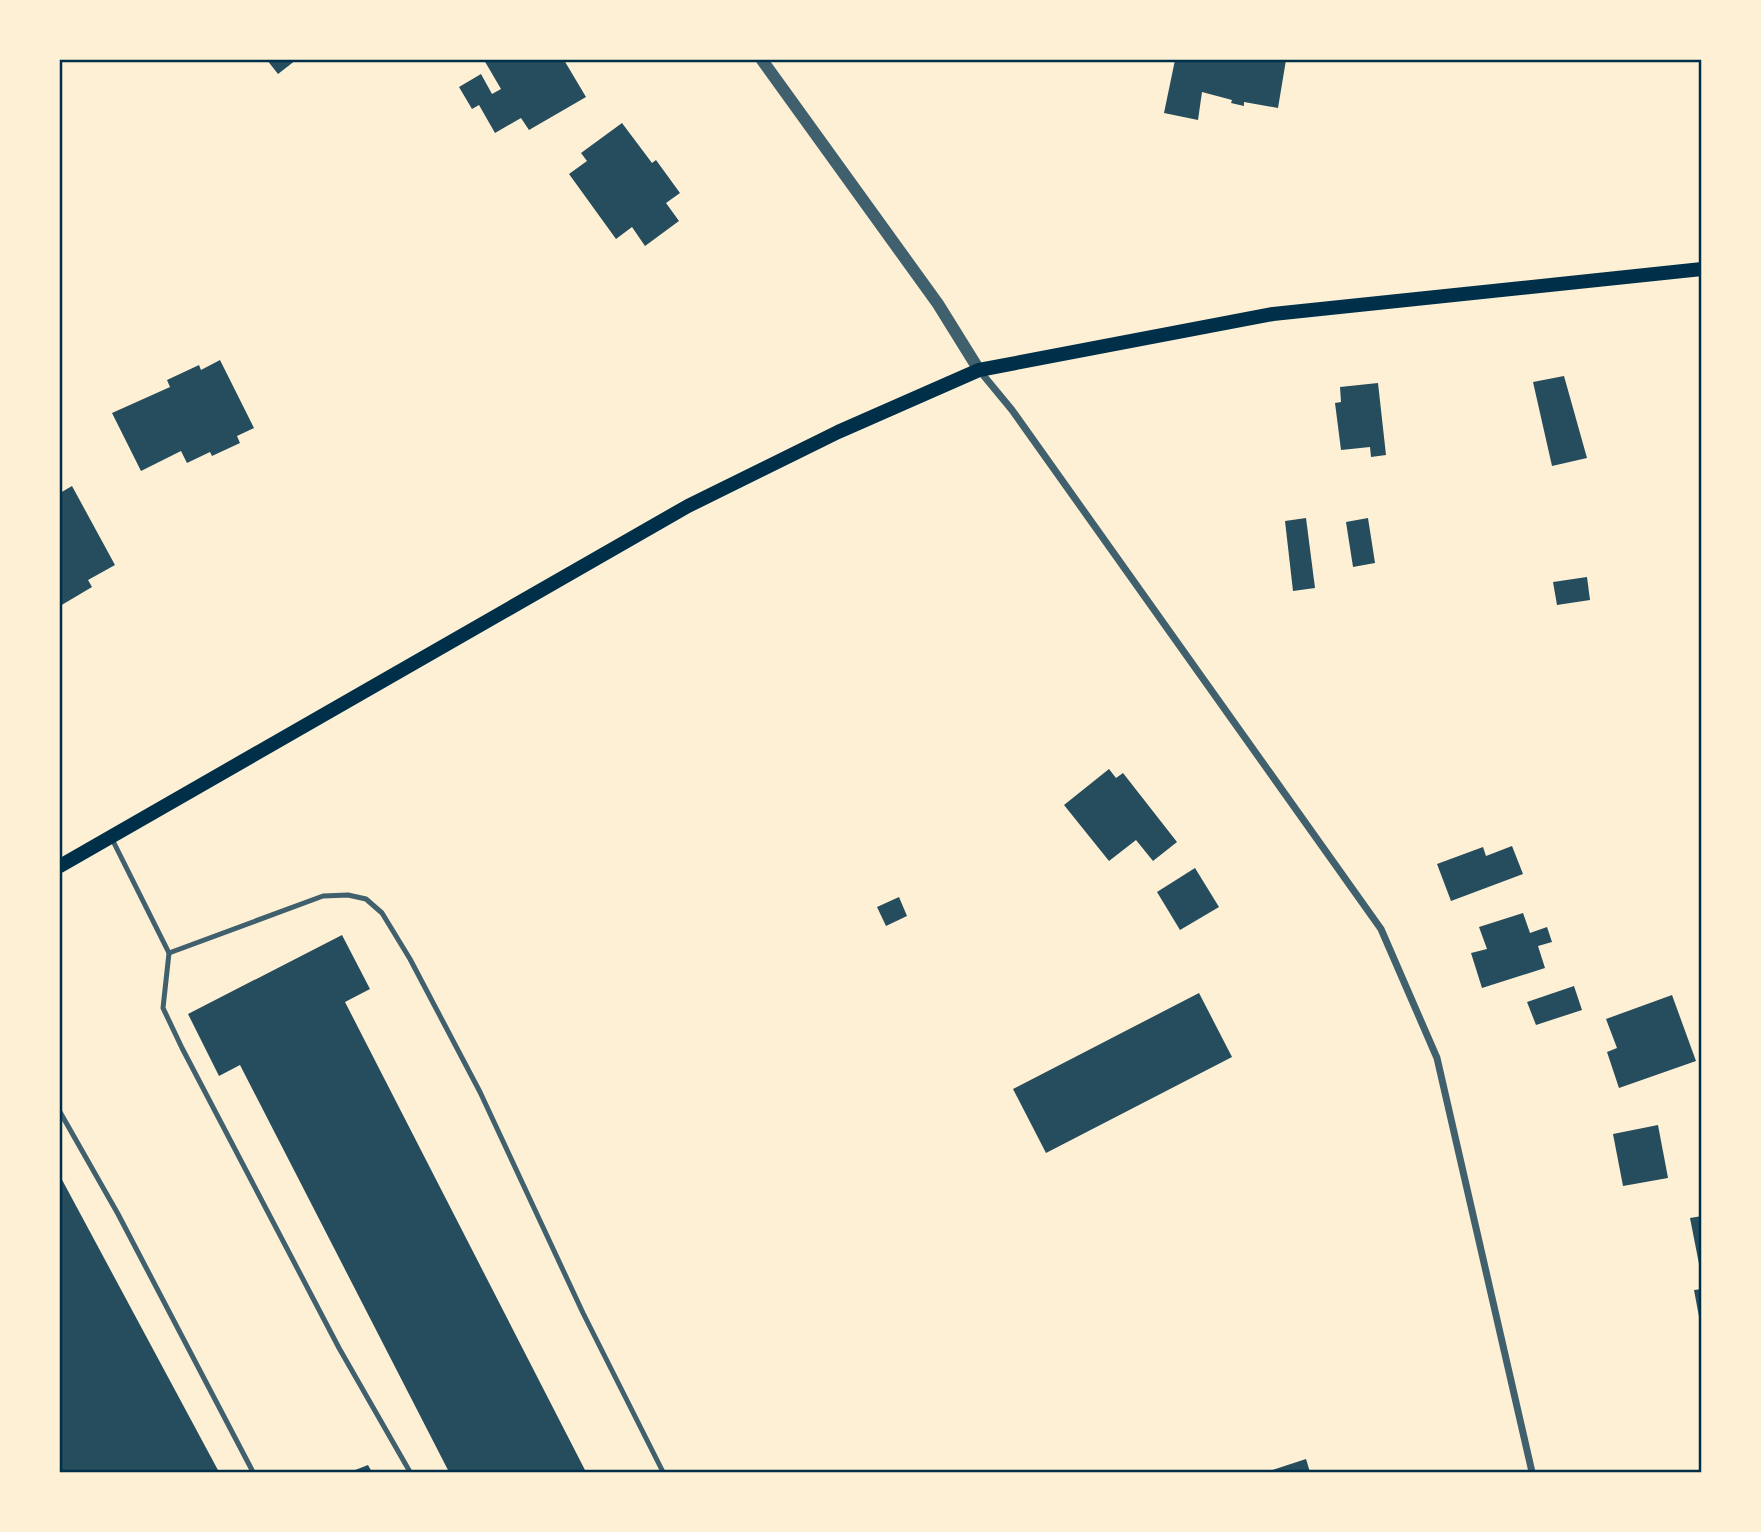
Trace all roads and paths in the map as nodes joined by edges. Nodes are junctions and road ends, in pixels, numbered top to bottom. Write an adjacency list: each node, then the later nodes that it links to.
1 (762, 60): 3 (street)
2 (1702, 270): 3 (main road)
3 (979, 370): 4 (main road); 11 (street)
4 (110, 836): 5 (main road); 6 (lane)
5 (60, 866)
6 (169, 953): 9 (lane); 10 (lane)
7 (60, 1112): 8 (lane)
8 (253, 1472)
9 (410, 1472)
10 (663, 1472)
11 (1532, 1472)

